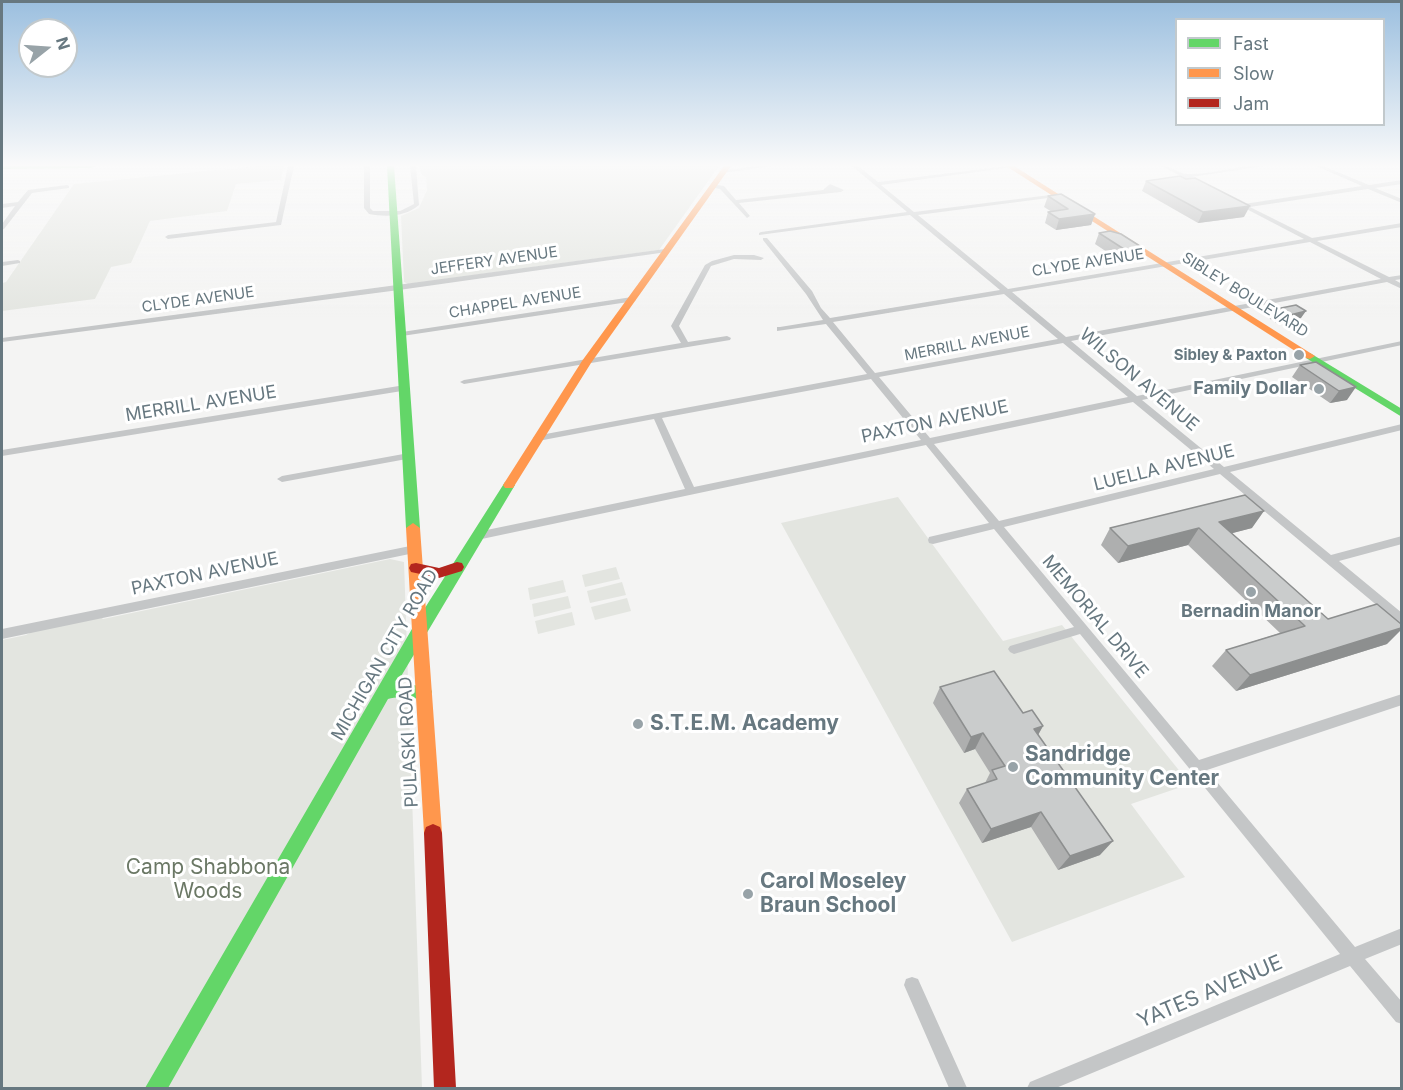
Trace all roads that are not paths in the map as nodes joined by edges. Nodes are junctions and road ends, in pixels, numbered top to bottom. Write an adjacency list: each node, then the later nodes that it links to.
1 (280, 217): 9 (street)
2 (393, 217): 18 (main road, PULASKI ROAD)
3 (690, 217): 11 (main road, MICHIGAN CITY ROAD)
4 (888, 217): 23 (street, MEMORIAL DRIVE)
5 (918, 217): 20 (street, WILSON AVENUE)
6 (1091, 217): 15 (main road, SIBLEY BOULEVARD)
7 (1265, 217): 10 (street)
8 (1401, 225): 10 (street, CLYDE AVENUE)
9 (168, 237)
10 (1311, 240): 15 (street, CLYDE AVENUE); 17 (street)
11 (665, 251): 18 (street, JEFFERY AVENUE); 21 (main road, MICHIGAN CITY ROAD)
12 (761, 258): 30 (street)
13 (18, 262): 14 (street)
14 (2, 264)
15 (1166, 264): 20 (street, CLYDE AVENUE); 22 (main road, SIBLEY BOULEVARD)
16 (1401, 277): 17 (street, MERRILL AVENUE)
17 (1388, 280): 19 (street); 22 (street, MERRILL AVENUE)
18 (398, 287): 25 (main road, PULASKI ROAD); 27 (street, CLYDE AVENUE)
19 (1401, 287)
20 (1006, 291): 23 (street, CLYDE AVENUE); 28 (street, WILSON AVENUE)
21 (632, 298): 25 (street, CHAPPEL AVENUE); 32 (main road, MICHIGAN CITY ROAD)
22 (1235, 308): 28 (street, MERRILL AVENUE); 31 (main road, SIBLEY BOULEVARD)
23 (828, 321): 24 (street, CLYDE AVENUE); 33 (street, MEMORIAL DRIVE)
24 (780, 329)
25 (402, 334): 35 (main road, PULASKI ROAD)
26 (727, 338): 30 (street)
27 (2, 340)
28 (1065, 340): 33 (street, MERRILL AVENUE); 36 (street, WILSON AVENUE)
29 (1401, 343): 31 (street, PAXTON AVENUE)
30 (686, 345): 32 (street)
31 (1317, 360): 36 (street, PAXTON AVENUE); 37 (main road, SIBLEY BOULEVARD)
32 (586, 363): 34 (street); 40 (main road, MICHIGAN CITY ROAD)
33 (873, 375): 38 (street, MERRILL AVENUE); 41 (street, MEMORIAL DRIVE)
34 (464, 382)
35 (405, 388): 42 (street, MERRILL AVENUE); 43 (main road, PULASKI ROAD)
36 (1135, 398): 41 (street, PAXTON AVENUE); 44 (street, WILSON AVENUE)
37 (1401, 414)
38 (657, 416): 40 (street, MERRILL AVENUE); 46 (street)
39 (1401, 427): 44 (street, LUELLA AVENUE)
40 (538, 438): 48 (main road, MICHIGAN CITY ROAD)
41 (927, 442): 46 (street, PAXTON AVENUE); 47 (street, MEMORIAL DRIVE)
42 (2, 453)
43 (409, 456): 45 (street); 51 (main road, PULASKI ROAD)
44 (1222, 470): 47 (street, LUELLA AVENUE); 52 (street, WILSON AVENUE)
45 (282, 479)
46 (691, 491): 48 (street, PAXTON AVENUE)
47 (996, 525): 49 (street, LUELLA AVENUE); 57 (street, MEMORIAL DRIVE)
48 (477, 536): 53 (main road, MICHIGAN CITY ROAD)
49 (933, 540)
50 (1401, 540): 52 (street)
51 (415, 549): 54 (main road, PULASKI ROAD); 58 (street, PAXTON AVENUE)
52 (1329, 560): 55 (street, WILSON AVENUE)
53 (457, 567): 54 (main road); 56 (main road, MICHIGAN CITY ROAD)
54 (416, 568): 56 (main road, PULASKI ROAD)
55 (1401, 620)
56 (421, 626): 60 (main road, PULASKI ROAD); 61 (main road, MICHIGAN CITY ROAD)
57 (1082, 629): 59 (street); 63 (street, MEMORIAL DRIVE)
58 (2, 634)
59 (1014, 649)
60 (424, 692): 61 (main road); 69 (main road, PULASKI ROAD)
61 (382, 693): 68 (main road, MICHIGAN CITY ROAD)
62 (1401, 699): 63 (street)
63 (1196, 767): 65 (street, MEMORIAL DRIVE)
64 (1401, 936): 65 (street, YATES AVENUE)
65 (1353, 957): 67 (street, MEMORIAL DRIVE); 71 (street, YATES AVENUE)
66 (912, 986): 70 (street)
67 (1401, 1016)
68 (156, 1089)
69 (445, 1089)
70 (958, 1089)
71 (1036, 1089)

